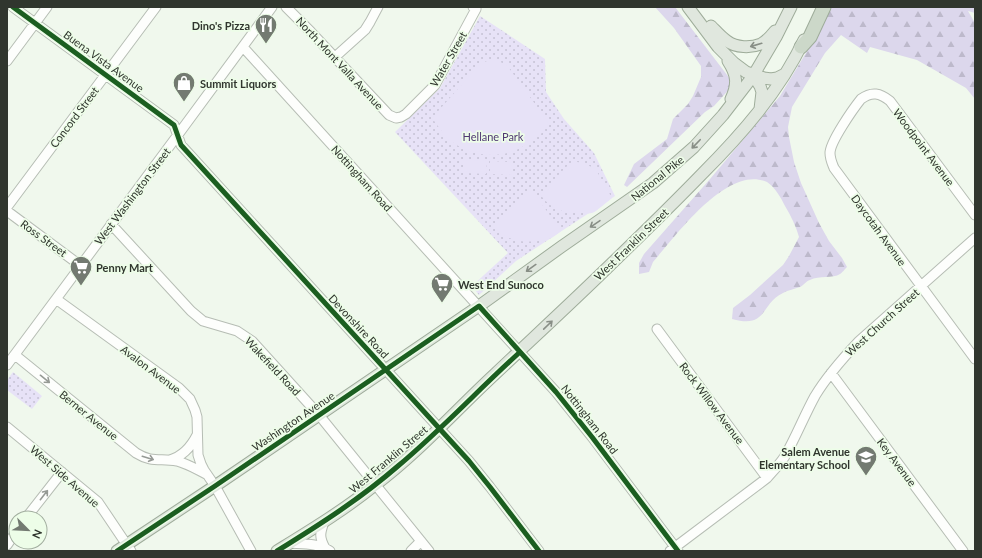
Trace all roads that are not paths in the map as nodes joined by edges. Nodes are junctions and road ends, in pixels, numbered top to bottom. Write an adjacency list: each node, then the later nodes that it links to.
1 (13, 7): 13 (street, Buena Vista Avenue)
2 (47, 7): 13 (street)
3 (156, 7): 21 (street, Concord Street)
4 (272, 7): 16 (street, West Washington Street)
5 (286, 7): 18 (street, North Mont Valla Avenue)
6 (378, 7): 18 (street)
7 (688, 7): 17 (main road)
8 (697, 7): 14 (main road)
9 (791, 7): 14 (main road, one-way to 14); 22 (main road, National Pike)
10 (820, 7): 15 (main road)
11 (824, 7): 15 (highway)
12 (474, 8): 26 (street, Water Street)
13 (35, 23): 19 (street); 21 (street, Buena Vista Avenue)
14 (711, 26): 22 (main road)
15 (801, 46): 20 (main road)
16 (243, 47): 27 (street, West Washington Street); 36 (street, Nottingham Road)
17 (718, 47): 22 (main road); 25 (main road)
18 (335, 57): 26 (street, North Mont Valla Avenue)
19 (7, 61)
20 (785, 74): 22 (main road); 24 (main road, West Franklin Street)
21 (105, 75): 27 (street, Buena Vista Avenue); 28 (street, Concord Street)
22 (753, 76): 24 (main road); 25 (main road, National Pike)
23 (865, 96): 30 (street, Woodpoint Avenue); 34 (street, Daycotah Avenue)
24 (760, 110): 38 (main road, West Franklin Street, one-way to 24)
25 (723, 115): 36 (main road, National Pike, one-way to 36)
26 (396, 118)
27 (177, 136): 31 (street, West Washington Street); 42 (street, Devonshire Road)
28 (7, 207)
29 (7, 211): 33 (street, Ross Street)
30 (975, 215)
31 (111, 224): 33 (street, West Washington Street); 44 (street, Wakefield Road)
32 (975, 238): 34 (street, West Church Street)
33 (81, 266): 35 (street, West Washington Street)
34 (921, 286): 40 (street, Daycotah Avenue); 43 (street, West Church Street)
35 (56, 299): 39 (street, West Washington Street); 47 (street, Avalon Avenue)
36 (479, 306): 38 (street, Nottingham Road); 42 (main road, Washington Avenue)
37 (657, 329): 53 (street, Rock Willow Avenue)
38 (520, 352): 46 (main road, West Franklin Street); 62 (street, Nottingham Road)
39 (15, 355): 41 (street, West Washington Street); 49 (street, Berner Avenue, one-way to 49)
40 (975, 359)
41 (7, 365)
42 (386, 370): 44 (main road, Washington Avenue); 46 (street, Devonshire Road)
43 (831, 373): 53 (street, West Church Street); 69 (street, Key Avenue)
44 (319, 415): 54 (street, Wakefield Road); 55 (main road, Washington Avenue)
45 (7, 427): 51 (street, West Side Avenue)
46 (439, 428): 54 (main road, West Franklin Street); 68 (street, Devonshire Road)
47 (198, 433): 48 (street); 52 (street, Avalon Avenue)
48 (187, 450): 49 (street); 50 (street)
49 (170, 460): 50 (street, Berner Avenue)
50 (184, 463): 52 (street, Berner Avenue)
51 (62, 472): 56 (street, one-way to 51); 60 (street, West Side Avenue)
52 (208, 476): 55 (street, Avalon Avenue)
53 (767, 478): 62 (street, West Church Street)
54 (376, 485): 57 (main road, West Franklin Street); 58 (street, Wakefield Road)
55 (215, 486): 60 (main road, Washington Avenue); 64 (street, Avalon Avenue)
56 (32, 510)
57 (324, 522): 59 (main road, West Franklin Street); 61 (street)
58 (421, 541): 66 (street); 67 (street, Wakefield Road)
59 (289, 543): 61 (street); 65 (main road, West Franklin Street)
60 (128, 548): 63 (main road, Washington Avenue)
61 (327, 549)
62 (675, 550)
63 (117, 551)
64 (251, 551)
65 (277, 551)
66 (411, 551)
67 (429, 551)
68 (539, 551)
69 (963, 551)

